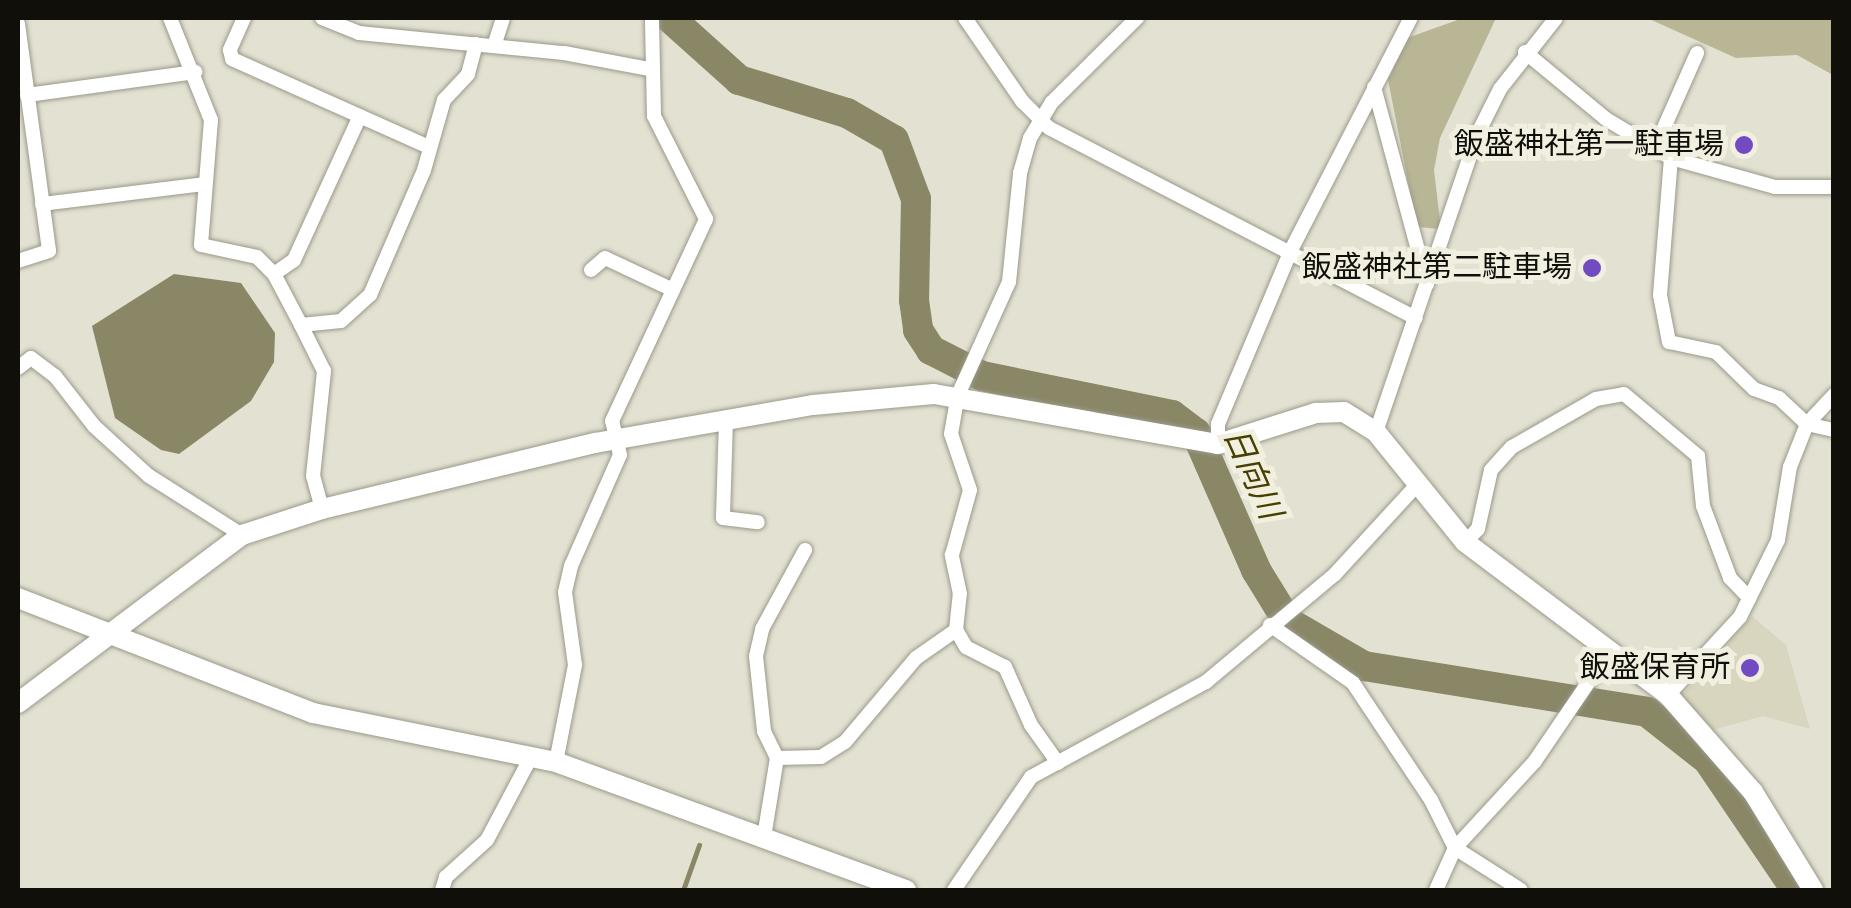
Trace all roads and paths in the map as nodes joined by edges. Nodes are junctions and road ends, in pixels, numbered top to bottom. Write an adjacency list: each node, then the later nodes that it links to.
1 (170, 18): 16 (street)
2 (244, 18): 19 (street)
3 (322, 18): 11 (street)
4 (504, 18): 12 (street)
5 (652, 18): 15 (street)
6 (965, 18): 20 (street)
7 (1137, 18): 20 (street)
8 (1412, 18): 17 (street)
9 (1556, 18): 13 (street)
10 (18, 24): 18 (street)
11 (476, 44): 12 (street); 21 (street)
12 (494, 46): 15 (street)
13 (1525, 52): 22 (street); 31 (street)
14 (1697, 53): 22 (street)
15 (649, 69): 32 (street)
16 (195, 72): 18 (street); 24 (street)
17 (1374, 87): 27 (street); 31 (street)
18 (27, 95): 26 (street)
19 (360, 116): 21 (street); 30 (street)
20 (1042, 120): 27 (street); 36 (street)
21 (430, 147): 34 (street)
22 (1655, 148): 23 (street)
23 (1671, 158): 25 (street); 39 (street)
24 (206, 184): 26 (street); 30 (street)
25 (1834, 186)
26 (42, 204): 28 (street)
27 (1292, 250): 33 (street); 43 (street)
28 (18, 261)
29 (591, 270): 32 (street)
30 (274, 274): 34 (street)
31 (1428, 288): 33 (street)
32 (673, 290): 42 (street)
33 (1416, 318): 41 (street)
34 (301, 324): 45 (street)
35 (18, 368): 47 (street)
36 (960, 388): 38 (street); 43 (street); 53 (street)
37 (1834, 395): 39 (street)
38 (726, 420): 42 (street); 46 (street)
39 (1807, 424): 40 (street); 51 (street)
40 (1834, 430)
41 (1376, 432): 43 (street); 44 (street)
42 (616, 439): 45 (street); 60 (street)
43 (1215, 444)
44 (1415, 488): 48 (street); 52 (street)
45 (322, 508): 47 (street)
46 (758, 522)
47 (242, 536): 54 (street)
48 (1465, 542): 51 (street); 55 (street)
49 (805, 550): 59 (street)
50 (18, 598): 54 (street)
51 (1749, 598): 56 (street)
52 (1270, 625): 61 (street); 63 (street)
53 (956, 630): 59 (street); 61 (street)
54 (107, 634): 57 (street); 58 (street)
55 (1609, 652): 56 (street); 63 (street)
56 (1668, 695): 69 (street)
57 (18, 703)
58 (531, 756): 60 (street); 64 (street)
59 (777, 758): 62 (street)
60 (556, 762): 62 (street)
61 (1058, 763): 66 (street)
62 (764, 837): 65 (street)
63 (1455, 848): 67 (street); 68 (street)
64 (442, 890)
65 (906, 890)
66 (954, 890)
67 (1436, 890)
68 (1521, 890)
69 (1813, 890)

